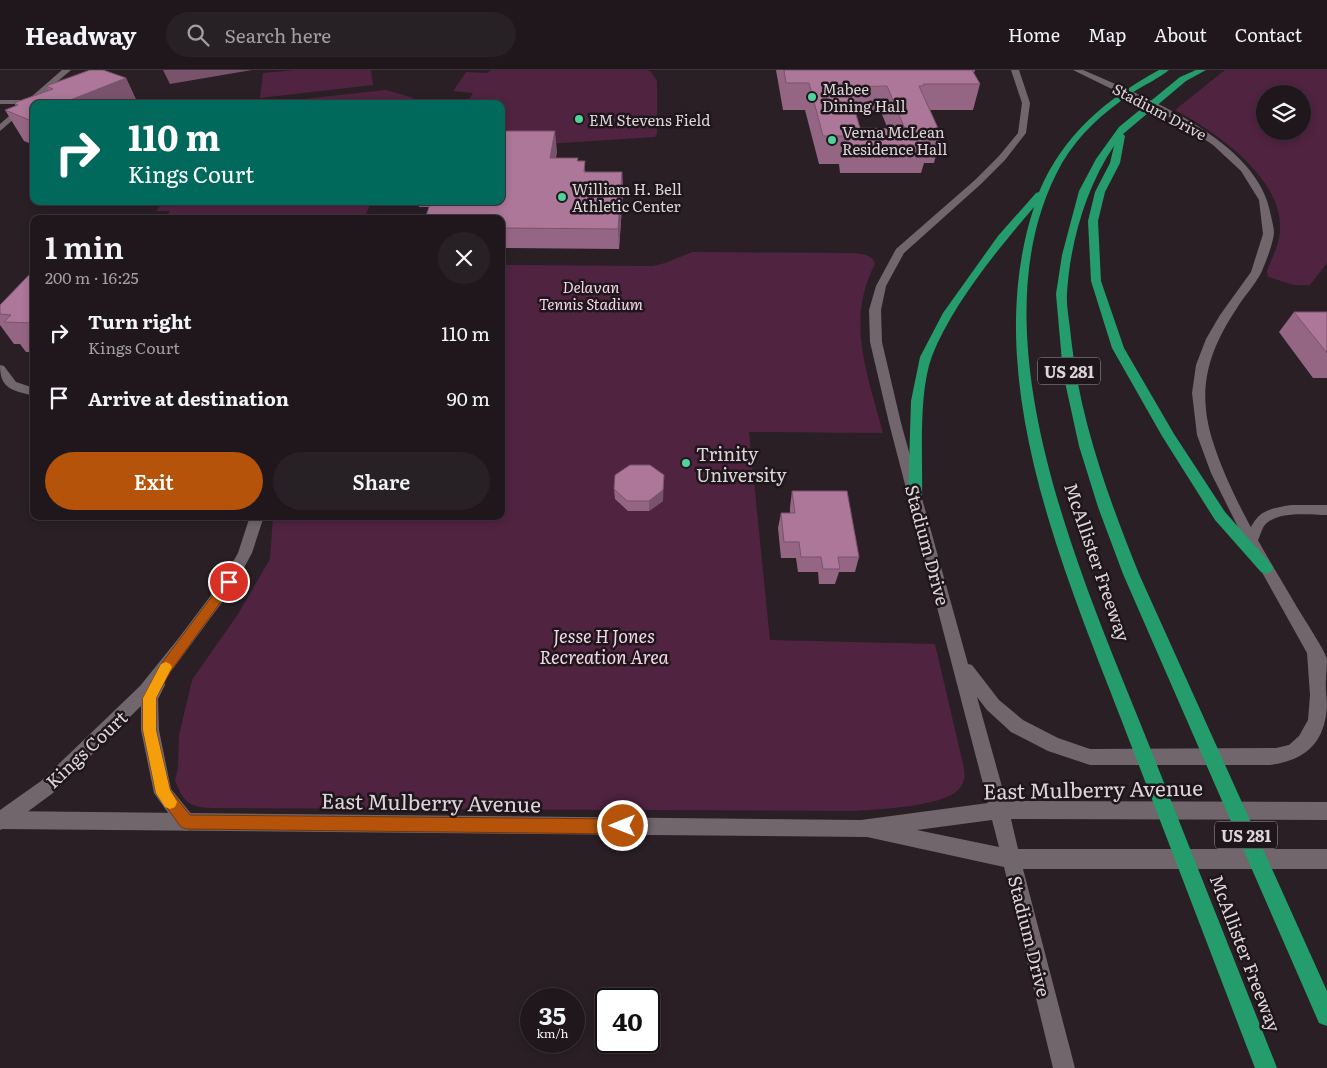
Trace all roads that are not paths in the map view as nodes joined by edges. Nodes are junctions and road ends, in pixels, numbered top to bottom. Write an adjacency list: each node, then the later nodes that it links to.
1 (67, 70): 6 (main road)
2 (1015, 70): 15 (main road, Stadium Drive)
3 (1077, 70): 18 (main road, Stadium Drive)
4 (1165, 70): 12 (highway, McAllister Freeway / US 281)
5 (1202, 70): 11 (highway, McAllister Freeway / US 281)
6 (33, 100)
7 (0, 102): 8 (main road)
8 (30, 102)
9 (30, 103): 10 (main road)
10 (0, 128)
11 (1122, 129): 19 (highway); 31 (highway, McAllister Freeway / US 281)
12 (1044, 190): 15 (highway); 33 (highway, McAllister Freeway / US 281)
13 (0, 368): 14 (main road)
14 (30, 391)
15 (915, 497): 21 (main road, Stadium Drive)
16 (1327, 510): 18 (main road)
17 (256, 520): 22 (main road, Kings Court)
18 (1251, 541): 19 (main road, Stadium Drive)
19 (1266, 568): 20 (main road, Stadium Drive)
20 (1313, 649): 21 (main road); 23 (main road, Stadium Drive)
21 (959, 660): 24 (main road, Stadium Drive)
22 (165, 668): 26 (main road, Kings Court); 27 (main road, Kings Court)
23 (1327, 672)
24 (999, 810): 25 (main road, East Mulberry Avenue); 28 (main road, East Mulberry Avenue); 29 (main road, Stadium Drive)
25 (1327, 811)
26 (0, 821): 27 (main road, East Mulberry Avenue)
27 (186, 822): 28 (main road, East Mulberry Avenue)
28 (861, 829): 29 (main road, East Mulberry Avenue)
29 (1011, 859): 30 (main road, East Mulberry Avenue); 32 (main road, Stadium Drive)
30 (1327, 860)
31 (1327, 1016)
32 (1064, 1068)
33 (1266, 1068)

